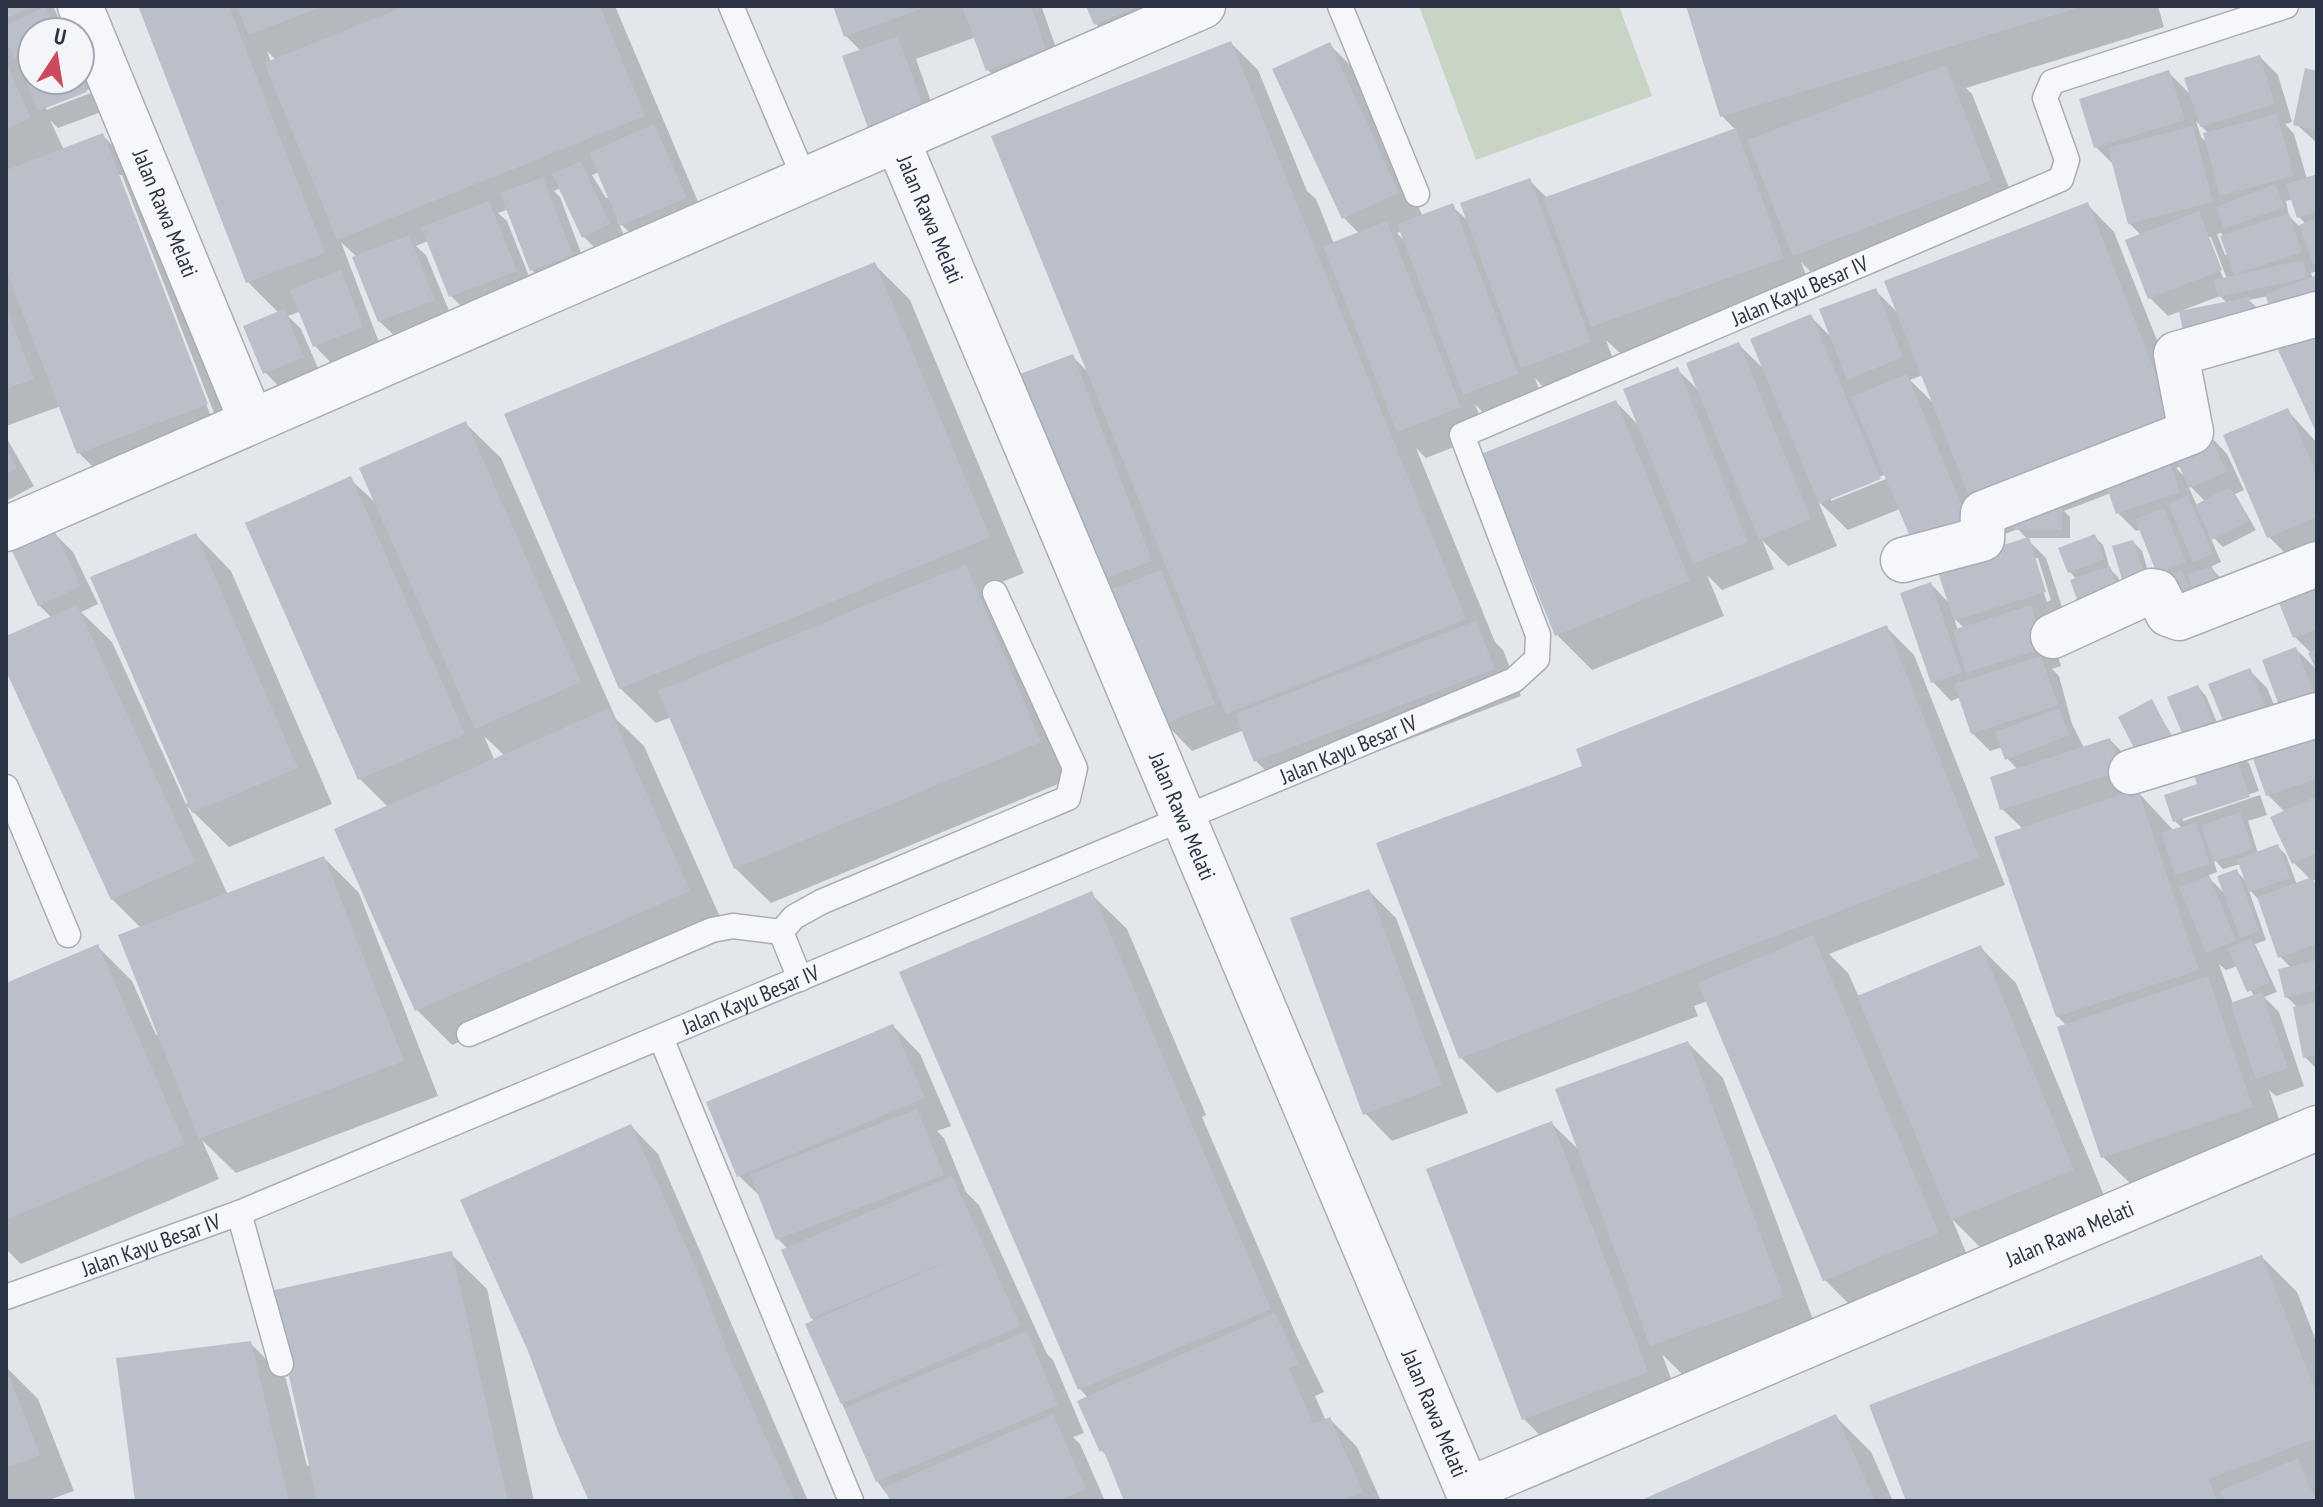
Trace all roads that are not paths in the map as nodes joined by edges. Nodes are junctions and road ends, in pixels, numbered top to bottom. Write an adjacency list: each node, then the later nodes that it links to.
1 (80, 6): 10 (street, Jalan Rawa Melati)
2 (731, 6): 7 (lane)
3 (1203, 6): 6 (street, Jalan Rawa Melati)
4 (1340, 6): 8 (lane)
5 (2286, 6): 19 (lane, Jalan Kayu Besar IV)
6 (897, 140): 7 (street, Jalan Rawa Melati); 19 (street, Jalan Rawa Melati)
7 (805, 180): 10 (street, Jalan Rawa Melati)
8 (1417, 194)
9 (2317, 314): 12 (street)
10 (251, 420): 11 (street, Jalan Rawa Melati)
11 (6, 529)
12 (1903, 560)
13 (2317, 564): 15 (street)
14 (995, 593): 20 (lane)
15 (2053, 636)
16 (2317, 715): 17 (street)
17 (2131, 772)
18 (6, 787): 21 (lane)
19 (1186, 819): 22 (lane, Jalan Kayu Besar IV); 29 (street, Jalan Rawa Melati)
20 (781, 932): 22 (lane); 23 (lane)
21 (68, 935)
22 (800, 979): 24 (lane, Jalan Kayu Besar IV)
23 (469, 1034)
24 (661, 1038): 26 (lane, Jalan Kayu Besar IV); 30 (lane)
25 (2317, 1128): 29 (street, Jalan Rawa Melati)
26 (239, 1213): 27 (lane, Jalan Kayu Besar IV); 28 (lane)
27 (6, 1297)
28 (281, 1364)
29 (1470, 1496)
30 (851, 1501)

